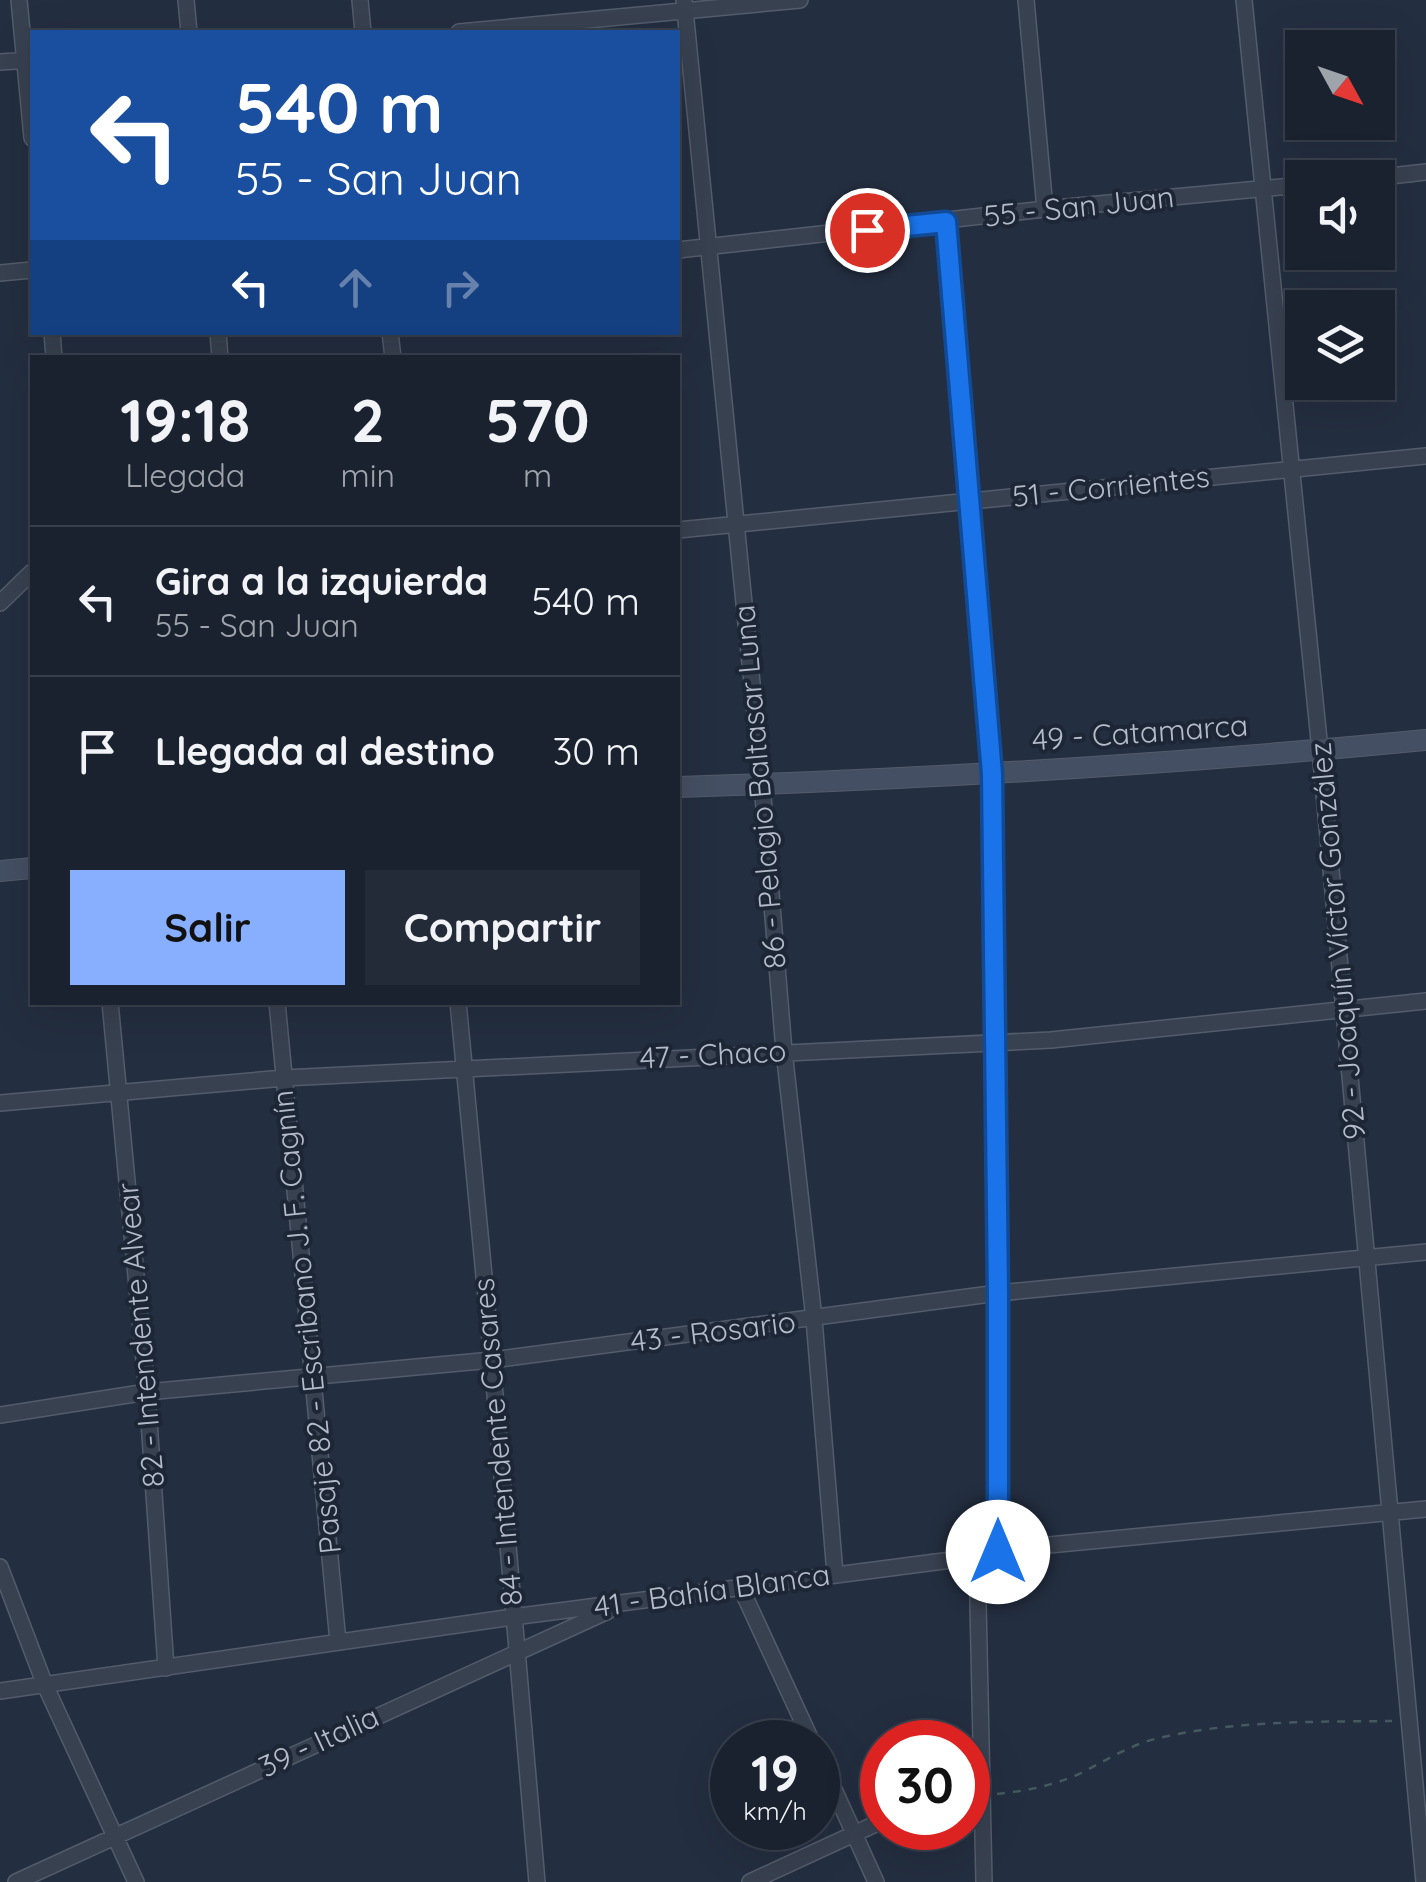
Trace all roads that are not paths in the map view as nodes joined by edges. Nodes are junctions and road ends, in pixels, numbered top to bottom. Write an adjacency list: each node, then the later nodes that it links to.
1 (19, 0): 11 (street)
2 (186, 0): 8 (street)
3 (360, 0): 9 (street)
4 (800, 0): 7 (street)
5 (1026, 0): 18 (street)
6 (1244, 0): 17 (street, 92 - Joaquín Víctor González)
7 (684, 6): 10 (street); 20 (street, 86 - Pelagio Baltasar Luna)
8 (189, 30)
9 (362, 30)
10 (477, 30)
11 (28, 60): 12 (street); 13 (street)
12 (0, 62)
13 (30, 99)
14 (1426, 172): 15 (street)
15 (1395, 176)
16 (1285, 186): 17 (street, 55 - San Juan)
17 (1264, 188): 18 (street, 55 - San Juan); 25 (street, 92 - Joaquín Víctor González)
18 (1045, 209): 19 (street, 55 - San Juan)
19 (946, 222): 20 (street, 55 - San Juan); 26 (street)
20 (710, 248): 21 (street, 55 - San Juan); 27 (street, 86 - Pelagio Baltasar Luna)
21 (680, 250)
22 (30, 270): 23 (street)
23 (0, 274)
24 (1426, 456): 25 (street, 51 - Corrientes)
25 (1293, 468): 26 (street, 51 - Corrientes); 32 (street, 92 - Joaquín Víctor González)
26 (970, 501): 27 (street, 51 - Corrientes); 33 (street)
27 (735, 524): 28 (street, 51 - Corrientes); 34 (street, 86 - Pelagio Baltasar Luna)
28 (680, 530)
29 (30, 574): 30 (street)
30 (0, 603)
31 (1426, 740): 32 (street, 49 - Catamarca)
32 (1320, 750): 33 (street, 49 - Catamarca); 42 (street, 92 - Joaquín Víctor González)
33 (992, 774): 34 (street, 49 - Catamarca); 43 (street)
34 (762, 784): 35 (street, 49 - Catamarca); 44 (street, 86 - Pelagio Baltasar Luna)
35 (680, 787)
36 (30, 868): 37 (street)
37 (0, 871)
38 (1426, 1000): 42 (street, 47 - Chaco)
39 (110, 1005): 47 (street, 82 - Intendente Alvear)
40 (277, 1005): 46 (street, Pasaje 82 - Escribano J. F. Cagnín)
41 (458, 1005): 45 (street, 84 - Intendente Casares)
42 (1342, 1008): 43 (street, 47 - Chaco); 50 (street, 92 - Joaquín Víctor González)
43 (995, 1042): 44 (street, 47 - Chaco); 51 (street)
44 (784, 1051): 45 (street, 47 - Chaco); 52 (street, 86 - Pelagio Baltasar Luna)
45 (464, 1068): 46 (street, 47 - Chaco); 53 (street, 84 - Intendente Casares)
46 (284, 1078): 47 (street, 47 - Chaco); 54 (street, Pasaje 82 - Escribano J. F. Cagnín)
47 (120, 1094): 48 (street, 47 - Chaco); 55 (street, 82 - Intendente Alvear)
48 (0, 1103)
49 (1426, 1252): 50 (street, 43 - Rosario)
50 (1368, 1257): 51 (street, 43 - Rosario); 58 (street, 92 - Joaquín Víctor González)
51 (998, 1293): 52 (street, 43 - Rosario); 59 (street)
52 (814, 1319): 53 (street, 43 - Rosario); 62 (street, 86 - Pelagio Baltasar Luna)
53 (492, 1360): 54 (street, 43 - Rosario); 65 (street, 84 - Intendente Casares)
54 (312, 1378): 55 (street, 43 - Rosario); 66 (street, Pasaje 82 - Escribano J. F. Cagnín)
55 (147, 1392): 56 (street, 43 - Rosario); 68 (street, 82 - Intendente Alvear)
56 (0, 1415)
57 (1426, 1509): 58 (street, 41 - Bahía Blanca)
58 (1389, 1512): 59 (street, 41 - Bahía Blanca); 74 (street, 92 - Joaquín Víctor González)
59 (998, 1552): 60 (street, 41 - Bahía Blanca)
60 (977, 1556): 62 (street, 41 - Bahía Blanca); 72 (street)
61 (0, 1567): 69 (street)
62 (835, 1574): 63 (street, 41 - Bahía Blanca)
63 (741, 1588): 64 (street, 41 - Bahía Blanca); 71 (street)
64 (623, 1604): 65 (street, 41 - Bahía Blanca); 67 (street, 39 - Italia)
65 (514, 1617): 66 (street, 41 - Bahía Blanca); 67 (street, 84 - Intendente Casares)
66 (338, 1642): 68 (street, 41 - Bahía Blanca)
67 (516, 1651): 78 (street, 39 - Italia); 82 (street, 84 - Intendente Casares)
68 (166, 1668): 69 (street, 41 - Bahía Blanca)
69 (46, 1685): 70 (street, 41 - Bahía Blanca); 78 (street)
70 (0, 1690)
71 (802, 1720)
72 (975, 1720)
73 (1426, 1720): 74 (street)
74 (1408, 1721): 86 (street, 92 - Joaquín Víctor González)
75 (840, 1803): 77 (street)
76 (860, 1831): 77 (street)
77 (854, 1834): 83 (street); 84 (street)
78 (115, 1836): 80 (street, 39 - Italia); 81 (street)
79 (983, 1850): 85 (street)
80 (16, 1882)
81 (136, 1882)
82 (537, 1882)
83 (750, 1882)
84 (876, 1882)
85 (984, 1882)
86 (1424, 1882)

